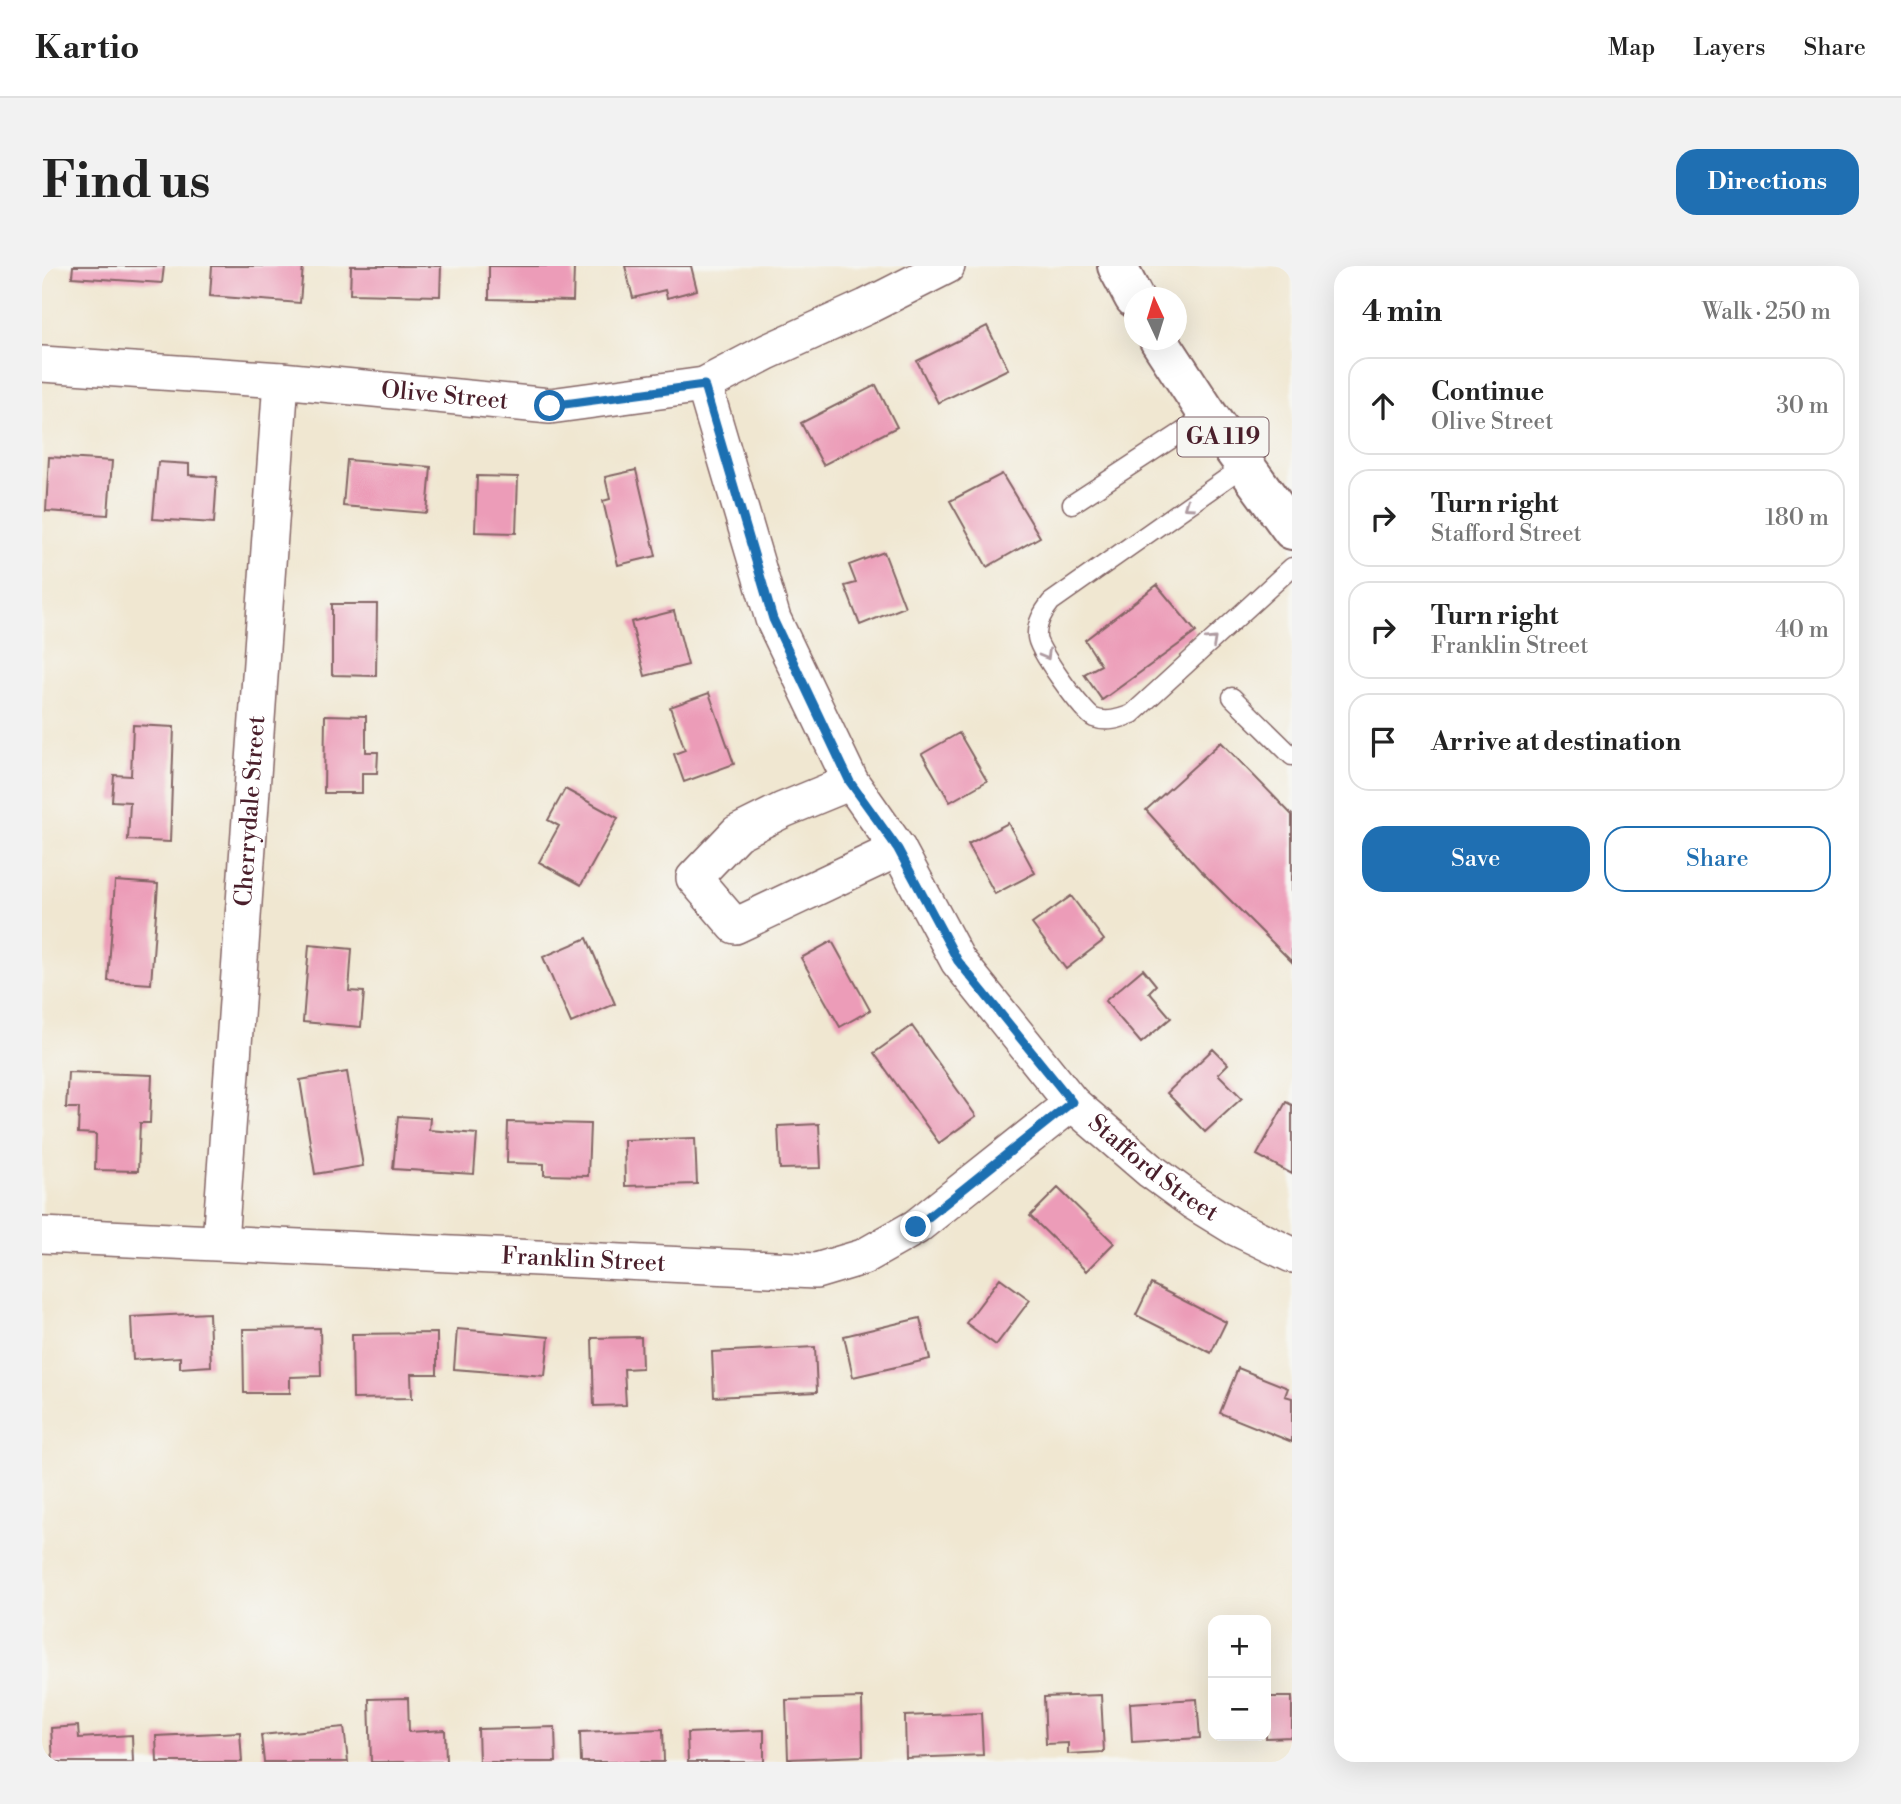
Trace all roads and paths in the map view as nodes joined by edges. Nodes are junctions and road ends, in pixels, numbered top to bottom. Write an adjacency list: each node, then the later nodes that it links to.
1 (947, 266): 7 (street, Olive Street)
2 (1117, 266): 3 (main road)
3 (1129, 287)
4 (1166, 350): 8 (main road, GA 119)
5 (42, 364): 6 (street, Olive Street)
6 (281, 380): 7 (street, Olive Street); 19 (street, Cherrydale Street)
7 (704, 385): 15 (street, Stafford Street)
8 (1208, 415): 9 (main road, GA 119); 10 (lane)
9 (1244, 466): 11 (main road, GA 119); 12 (lane, one-way to 12)
10 (1072, 504)
11 (1292, 530)
12 (1292, 567)
13 (1233, 697): 14 (lane)
14 (1292, 756)
15 (850, 782): 16 (street, Stafford Street); 16 (street)
16 (898, 849): 17 (street, Stafford Street)
17 (1072, 1102): 19 (street, Franklin Street); 20 (street, Stafford Street)
18 (42, 1236): 19 (street, Franklin Street)
19 (220, 1242)
20 (1292, 1255)

